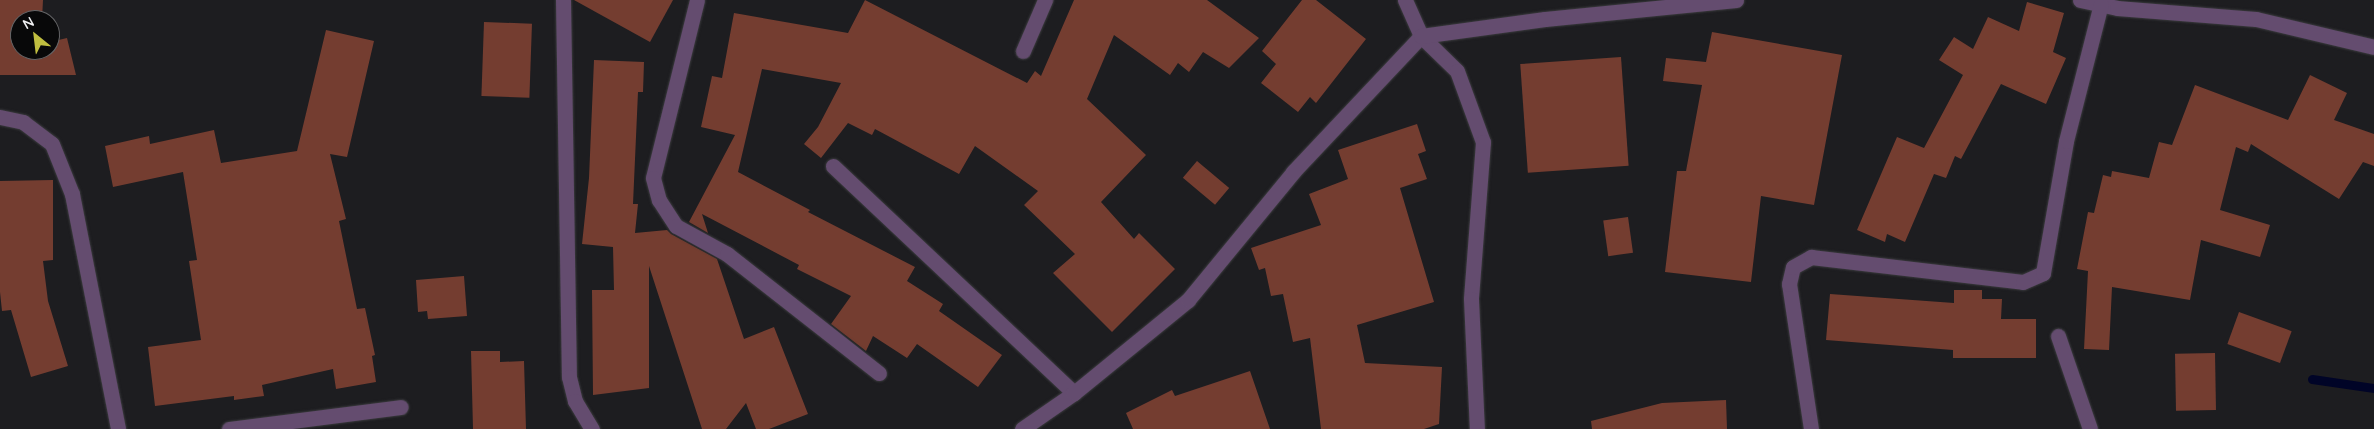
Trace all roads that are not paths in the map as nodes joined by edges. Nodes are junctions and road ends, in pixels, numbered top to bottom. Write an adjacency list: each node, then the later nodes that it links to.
1 (563, 0): 20 (street)
2 (697, 0): 15 (street)
3 (1045, 0): 11 (street)
4 (1405, 0): 9 (street)
5 (1736, 0): 7 (street)
6 (2080, 0): 8 (street)
7 (1714, 1): 9 (street)
8 (2101, 4): 10 (street); 23 (street)
9 (1421, 36): 16 (street); 22 (street)
10 (2374, 47)
11 (1023, 50)
12 (0, 117): 18 (street)
13 (833, 166): 16 (street)
14 (2058, 336): 24 (street)
15 (878, 374)
16 (1074, 393): 21 (street)
17 (401, 407): 19 (street)
18 (118, 429)
19 (229, 429)
20 (592, 429)
21 (1023, 429)
22 (1478, 429)
23 (1812, 429)
24 (2090, 429)

